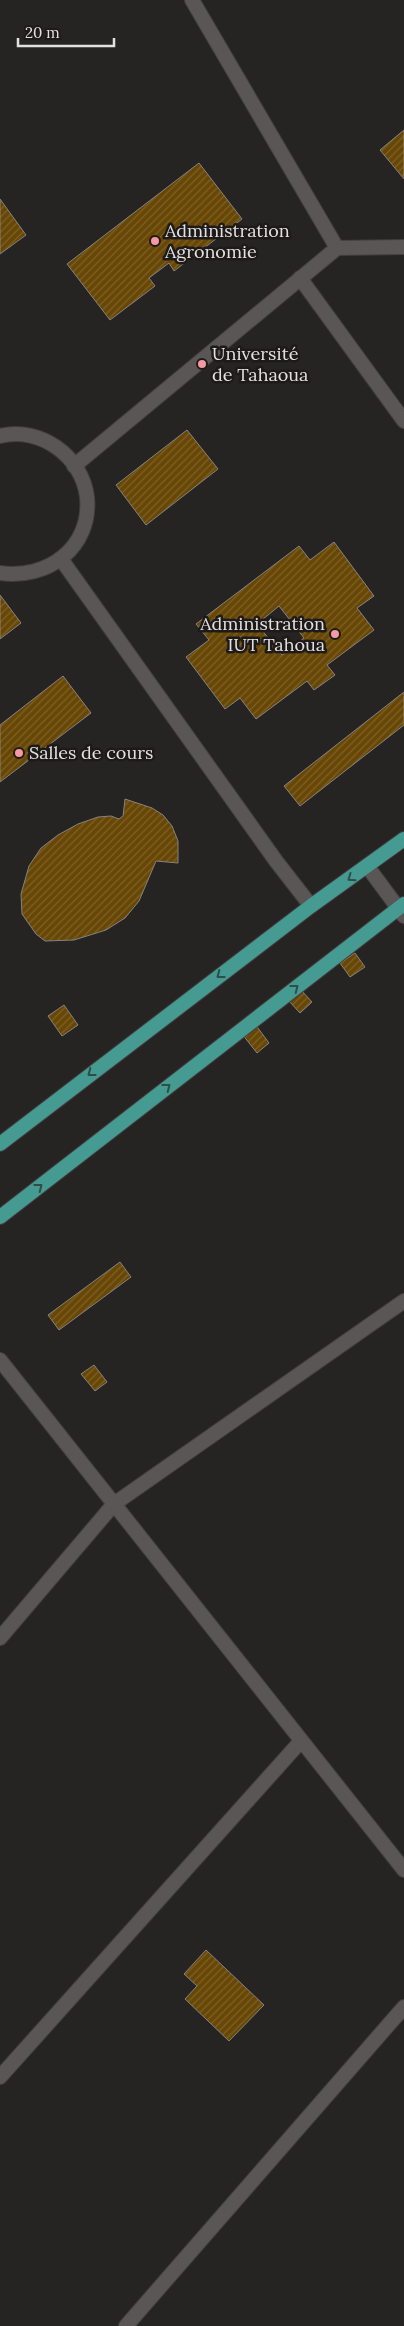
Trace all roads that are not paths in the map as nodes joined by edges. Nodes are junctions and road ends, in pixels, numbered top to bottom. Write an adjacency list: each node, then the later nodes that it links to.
1 (192, 0): 3 (street)
2 (404, 247): 3 (street)
3 (337, 248): 4 (street)
4 (300, 278): 5 (street); 7 (street)
5 (404, 421)
6 (0, 436): 7 (street)
7 (74, 466): 8 (street)
8 (61, 559): 9 (street); 12 (street)
9 (0, 573)
10 (404, 839): 11 (main road)
11 (368, 866): 12 (main road, one-way to 12); 13 (street)
12 (311, 906): 14 (main road, one-way to 14)
13 (402, 909): 15 (main road, one-way to 13)
14 (0, 1144)
15 (0, 1217)
16 (404, 1301): 18 (street)
17 (0, 1360): 18 (street)
18 (114, 1504): 19 (street); 20 (street)
19 (0, 1638)
20 (302, 1741): 21 (street); 23 (street)
21 (404, 1870)
22 (404, 2007): 24 (street)
23 (0, 2077)
24 (126, 2326)

